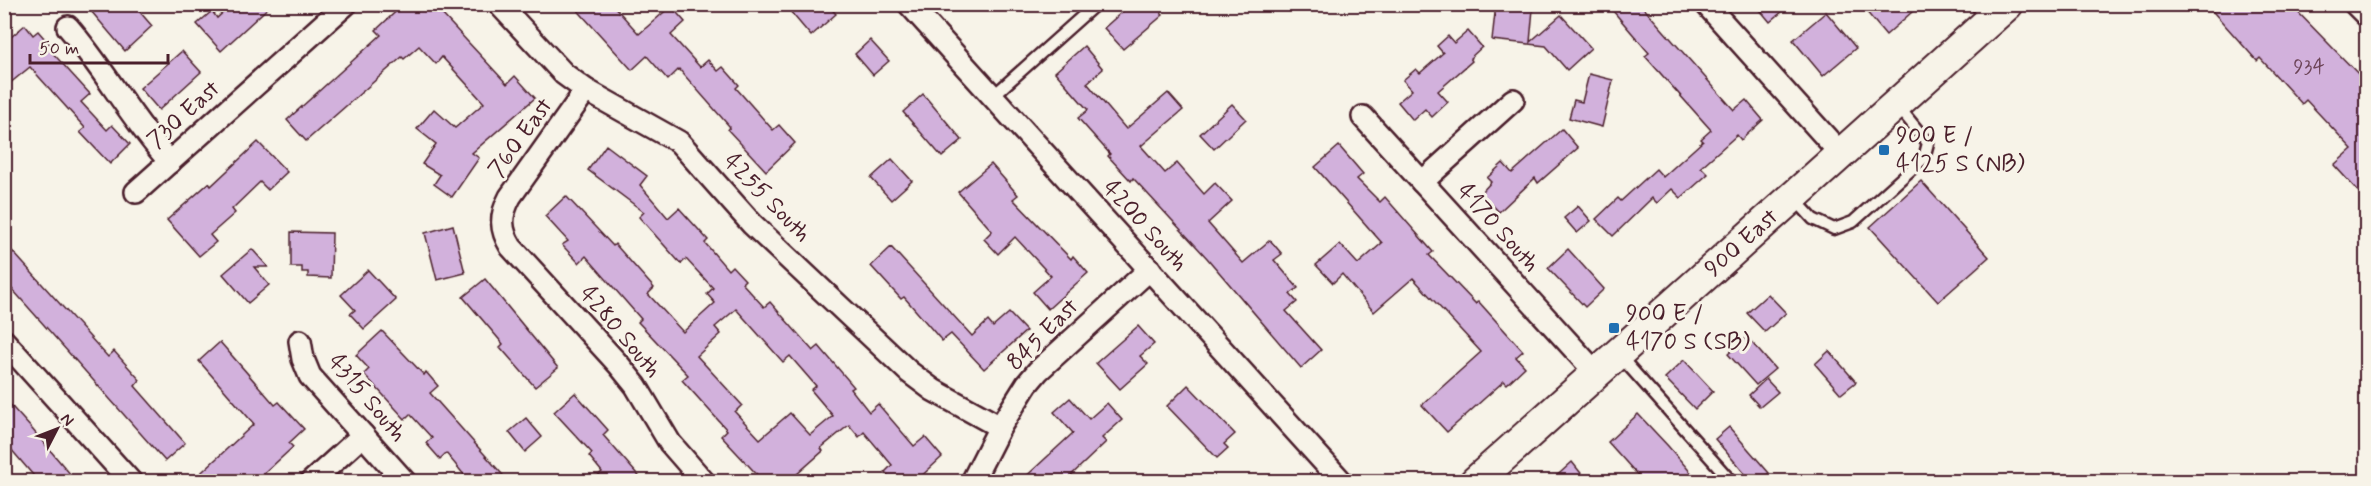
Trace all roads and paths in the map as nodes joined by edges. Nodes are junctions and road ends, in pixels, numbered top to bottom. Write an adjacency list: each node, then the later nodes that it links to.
1 (346, 4): 16 (street, 730 East)
2 (499, 4): 10 (street, 4255 South)
3 (909, 4): 11 (street, 4200 South)
4 (1096, 4): 11 (lane)
5 (1706, 4): 15 (street)
6 (2355, 4): 8 (street)
7 (1991, 10): 13 (main road, 900 East)
8 (2367, 15)
9 (68, 27): 16 (street)
10 (586, 90): 20 (street, 760 East); 26 (street, 4255 South)
11 (993, 96): 21 (street, 4200 South)
12 (1513, 100): 17 (street)
13 (1896, 104): 15 (main road, 900 East); 19 (lane)
14 (1363, 117): 17 (street, 4170 South)
15 (1841, 154): 19 (main road, 900 East)
16 (170, 162): 18 (street, 730 East)
17 (1422, 182): 25 (street, 4170 South)
18 (136, 192)
19 (1793, 197): 24 (main road, 900 East)
20 (501, 217): 31 (street, 4280 South)
21 (1150, 269): 26 (street, 845 East); 33 (street, 4200 South)
22 (4, 341): 28 (street)
23 (300, 341): 27 (street, 4315 South)
24 (1617, 353): 25 (main road, 900 East); 35 (lane)
25 (1596, 373): 34 (main road, 900 East)
26 (1000, 427): 32 (street, 845 East)
27 (363, 435): 29 (street); 30 (street, 4315 South)
28 (131, 482)
29 (311, 482)
30 (405, 482)
31 (704, 482)
32 (972, 482)
33 (1342, 482)
34 (1475, 482)
35 (1732, 482)

